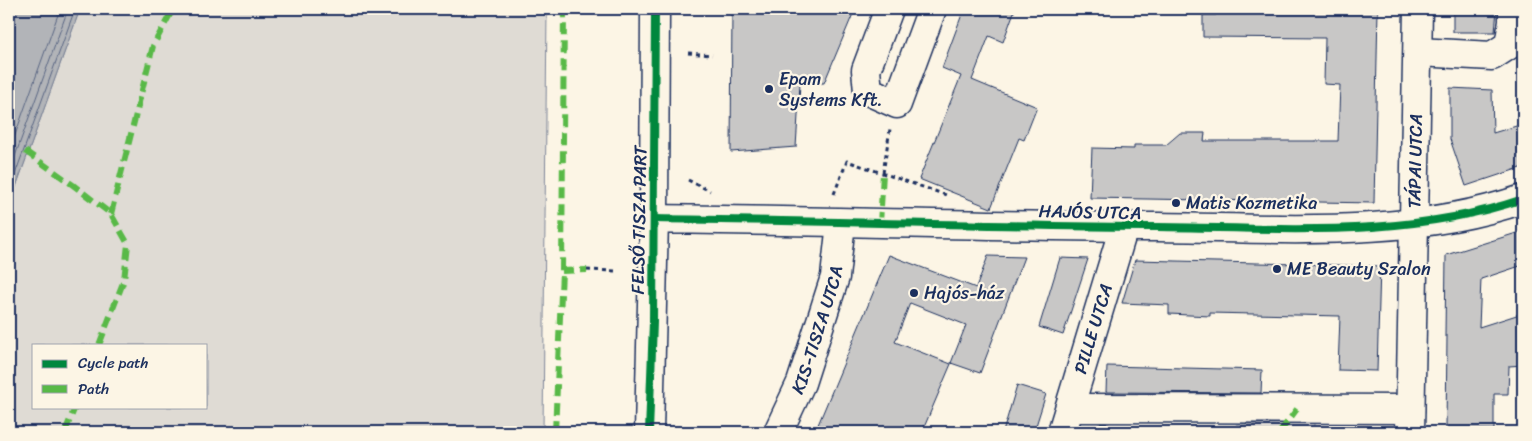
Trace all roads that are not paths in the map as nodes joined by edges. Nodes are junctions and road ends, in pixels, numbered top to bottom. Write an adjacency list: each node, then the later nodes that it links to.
1 (655, 9): 9 (street, FELSŐ TISZA PART)
2 (889, 9): 3 (street)
3 (932, 9)
4 (1418, 9): 6 (street, TÁPAI UTCA)
5 (1513, 9): 6 (street)
6 (1418, 52): 10 (street, TÁPAI UTCA)
7 (1523, 199): 10 (street, HAJÓS UTCA)
8 (836, 211): 9 (street, HAJÓS UTCA); 11 (street, HAJÓS UTCA); 15 (street, KIS-TISZA UTCA)
9 (654, 219): 14 (street, FELSŐ TISZA PART)
10 (1414, 224): 11 (street, HAJÓS UTCA); 13 (street, TÁPAI UTCA)
11 (1124, 227): 12 (street, PILLE UTCA)
12 (1066, 420): 13 (street)
13 (1410, 421)
14 (649, 432)
15 (778, 432)

